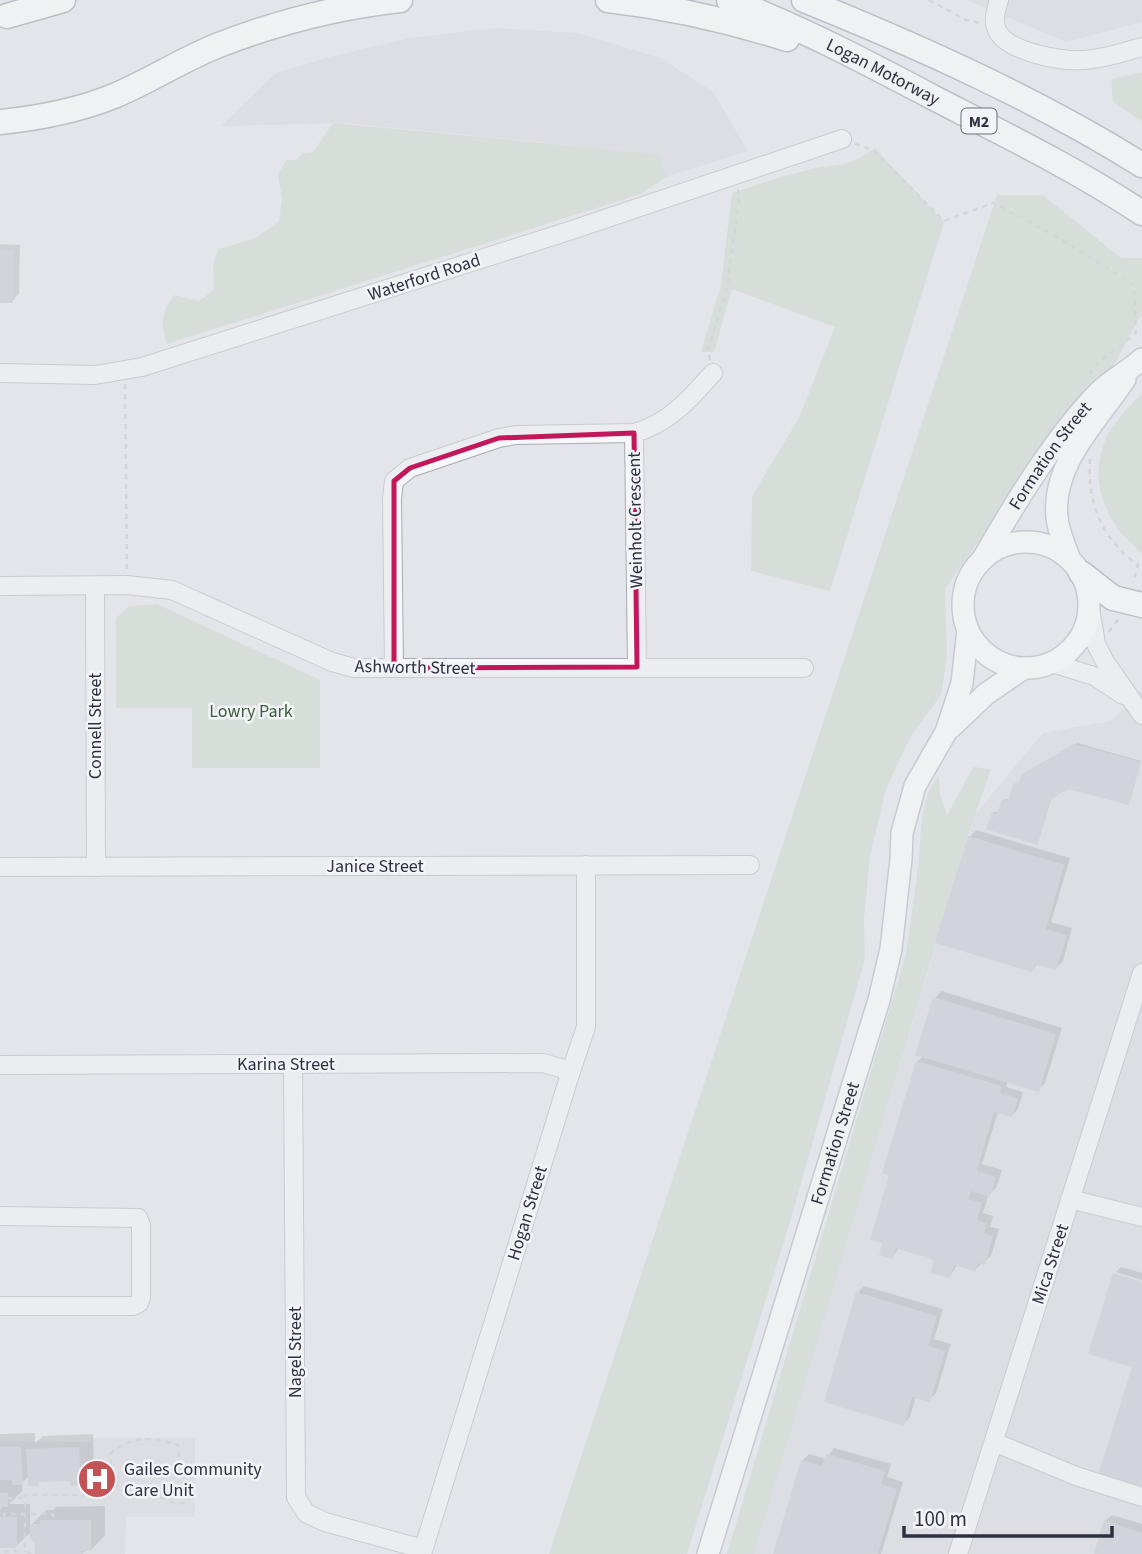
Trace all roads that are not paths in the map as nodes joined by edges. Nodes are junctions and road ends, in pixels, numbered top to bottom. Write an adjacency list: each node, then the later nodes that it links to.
1 (63, 0): 7 (highway)
2 (400, 0): 10 (highway)
3 (608, 0): 8 (highway)
4 (729, 0): 8 (highway, Logan Motorway / M2)
5 (804, 0): 12 (highway, Logan Motorway / M2)
6 (999, 0): 9 (street)
7 (7, 16)
8 (812, 36): 13 (highway, Logan Motorway / M2)
9 (1142, 47)
10 (0, 121)
11 (842, 139): 15 (street, Waterford Road)
12 (1142, 165)
13 (1142, 214)
14 (1138, 363): 18 (main road, Formation Street); 19 (main road, Formation Street)
15 (0, 373)
16 (713, 373): 17 (street)
17 (634, 433): 26 (street, Weinholt Crescent); 27 (street, Weinholt Crescent)
18 (983, 559): 19 (main road); 24 (main road)
19 (1075, 566): 22 (highway); 23 (main road)
20 (0, 586): 21 (street, Ashworth Street)
21 (95, 586): 27 (street, Ashworth Street); 35 (street, Connell Street)
22 (1135, 604)
23 (1090, 608): 25 (main road); 30 (street)
24 (968, 630): 29 (main road); 31 (main road, Formation Street)
25 (1052, 663): 29 (main road); 30 (street)
26 (637, 667): 27 (street, Ashworth Street); 28 (street, Ashworth Street)
27 (394, 668)
28 (804, 668)
29 (1024, 668): 31 (main road, Formation Street)
30 (1137, 708)
31 (946, 732): 47 (main road, Formation Street)
32 (586, 865): 33 (street, Janice Street); 35 (street, Janice Street); 39 (street, Hogan Street)
33 (750, 865)
34 (0, 867): 35 (street, Janice Street)
35 (96, 867)
36 (1142, 973): 40 (street, Mica Street)
37 (0, 1065): 38 (street, Karina Street)
38 (293, 1065): 39 (street, Karina Street); 46 (street, Nagel Street)
39 (571, 1071): 46 (street, Hogan Street)
40 (1070, 1199): 42 (street); 44 (street, Mica Street)
41 (0, 1216): 43 (street)
42 (1142, 1217)
43 (0, 1306)
44 (993, 1442): 45 (street); 48 (street, Mica Street)
45 (1142, 1497)
46 (423, 1552)
47 (708, 1554)
48 (958, 1554)

